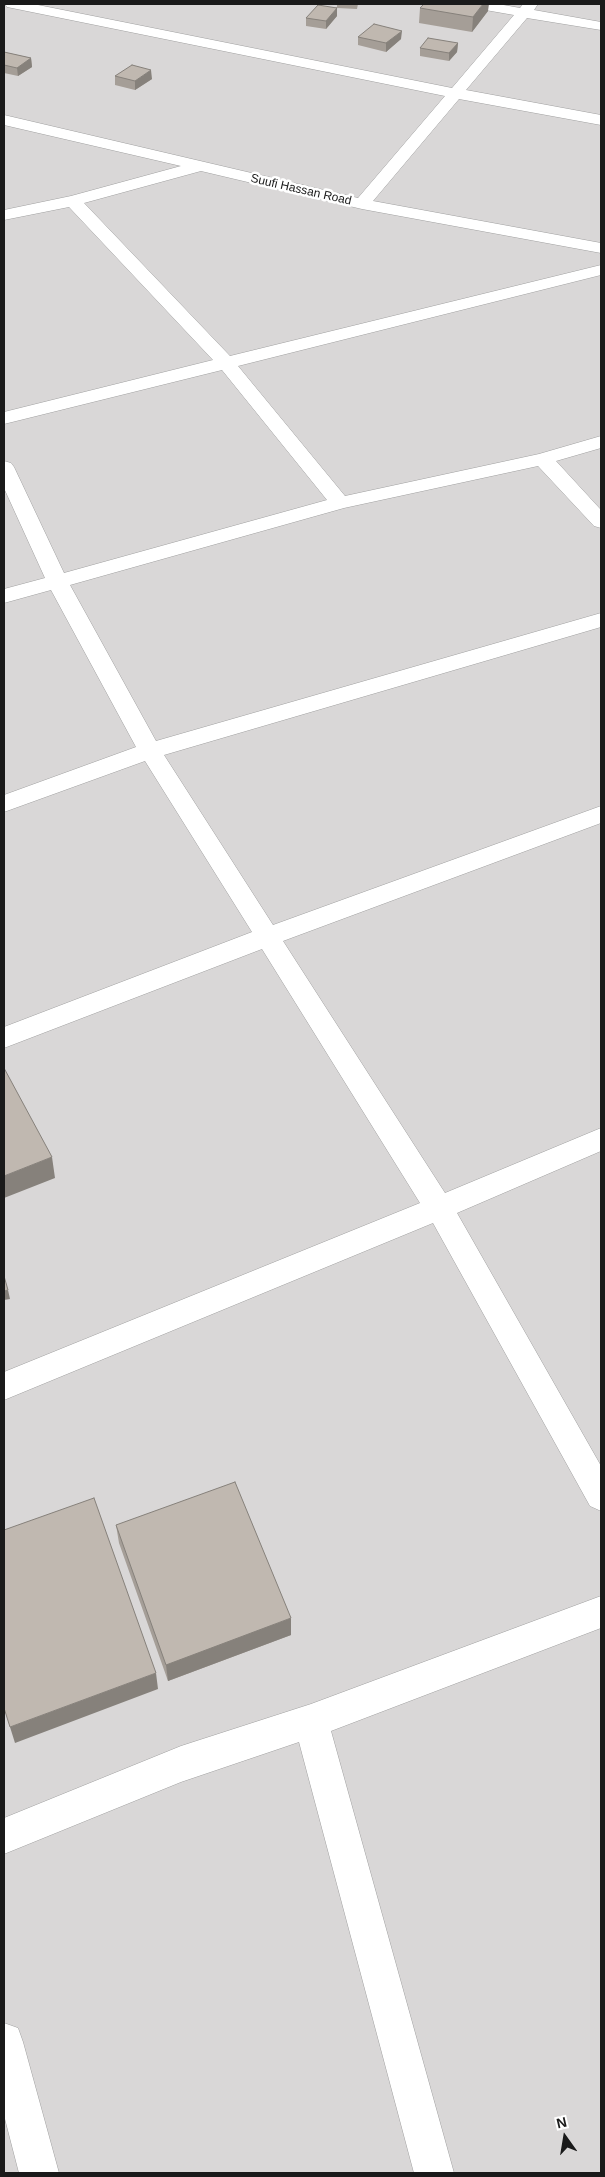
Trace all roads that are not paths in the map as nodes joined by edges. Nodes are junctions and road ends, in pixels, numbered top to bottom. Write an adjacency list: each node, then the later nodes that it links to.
1 (12, 4): 5 (street)
2 (474, 4): 3 (street)
3 (527, 8): 4 (street); 5 (street)
4 (601, 26)
5 (455, 93): 7 (street); 10 (street)
6 (4, 120): 8 (street, Suufi Hassan Road)
7 (601, 120)
8 (198, 167): 9 (street); 10 (street, Suufi Hassan Road)
9 (73, 201): 11 (street); 14 (street)
10 (362, 204): 12 (street, Suufi Hassan Road)
11 (4, 215)
12 (601, 248)
13 (601, 270): 14 (street)
14 (226, 363): 15 (street); 19 (street)
15 (4, 418)
16 (601, 442): 17 (street)
17 (543, 458): 19 (street); 20 (street)
18 (4, 467): 21 (street)
19 (340, 503): 21 (street)
20 (601, 522)
21 (57, 581): 22 (street); 24 (street)
22 (4, 596)
23 (601, 620): 24 (street)
24 (150, 752): 25 (street); 27 (street)
25 (4, 804)
26 (601, 814): 27 (street)
27 (266, 937): 28 (street); 30 (street)
28 (4, 1038)
29 (601, 1139): 30 (street)
30 (439, 1208): 31 (street); 32 (street)
31 (4, 1386)
32 (601, 1496)
33 (601, 1612): 34 (street)
34 (311, 1721): 35 (street); 38 (street)
35 (4, 1836)
36 (4, 2042): 37 (street)
37 (39, 2173)
38 (434, 2173)

